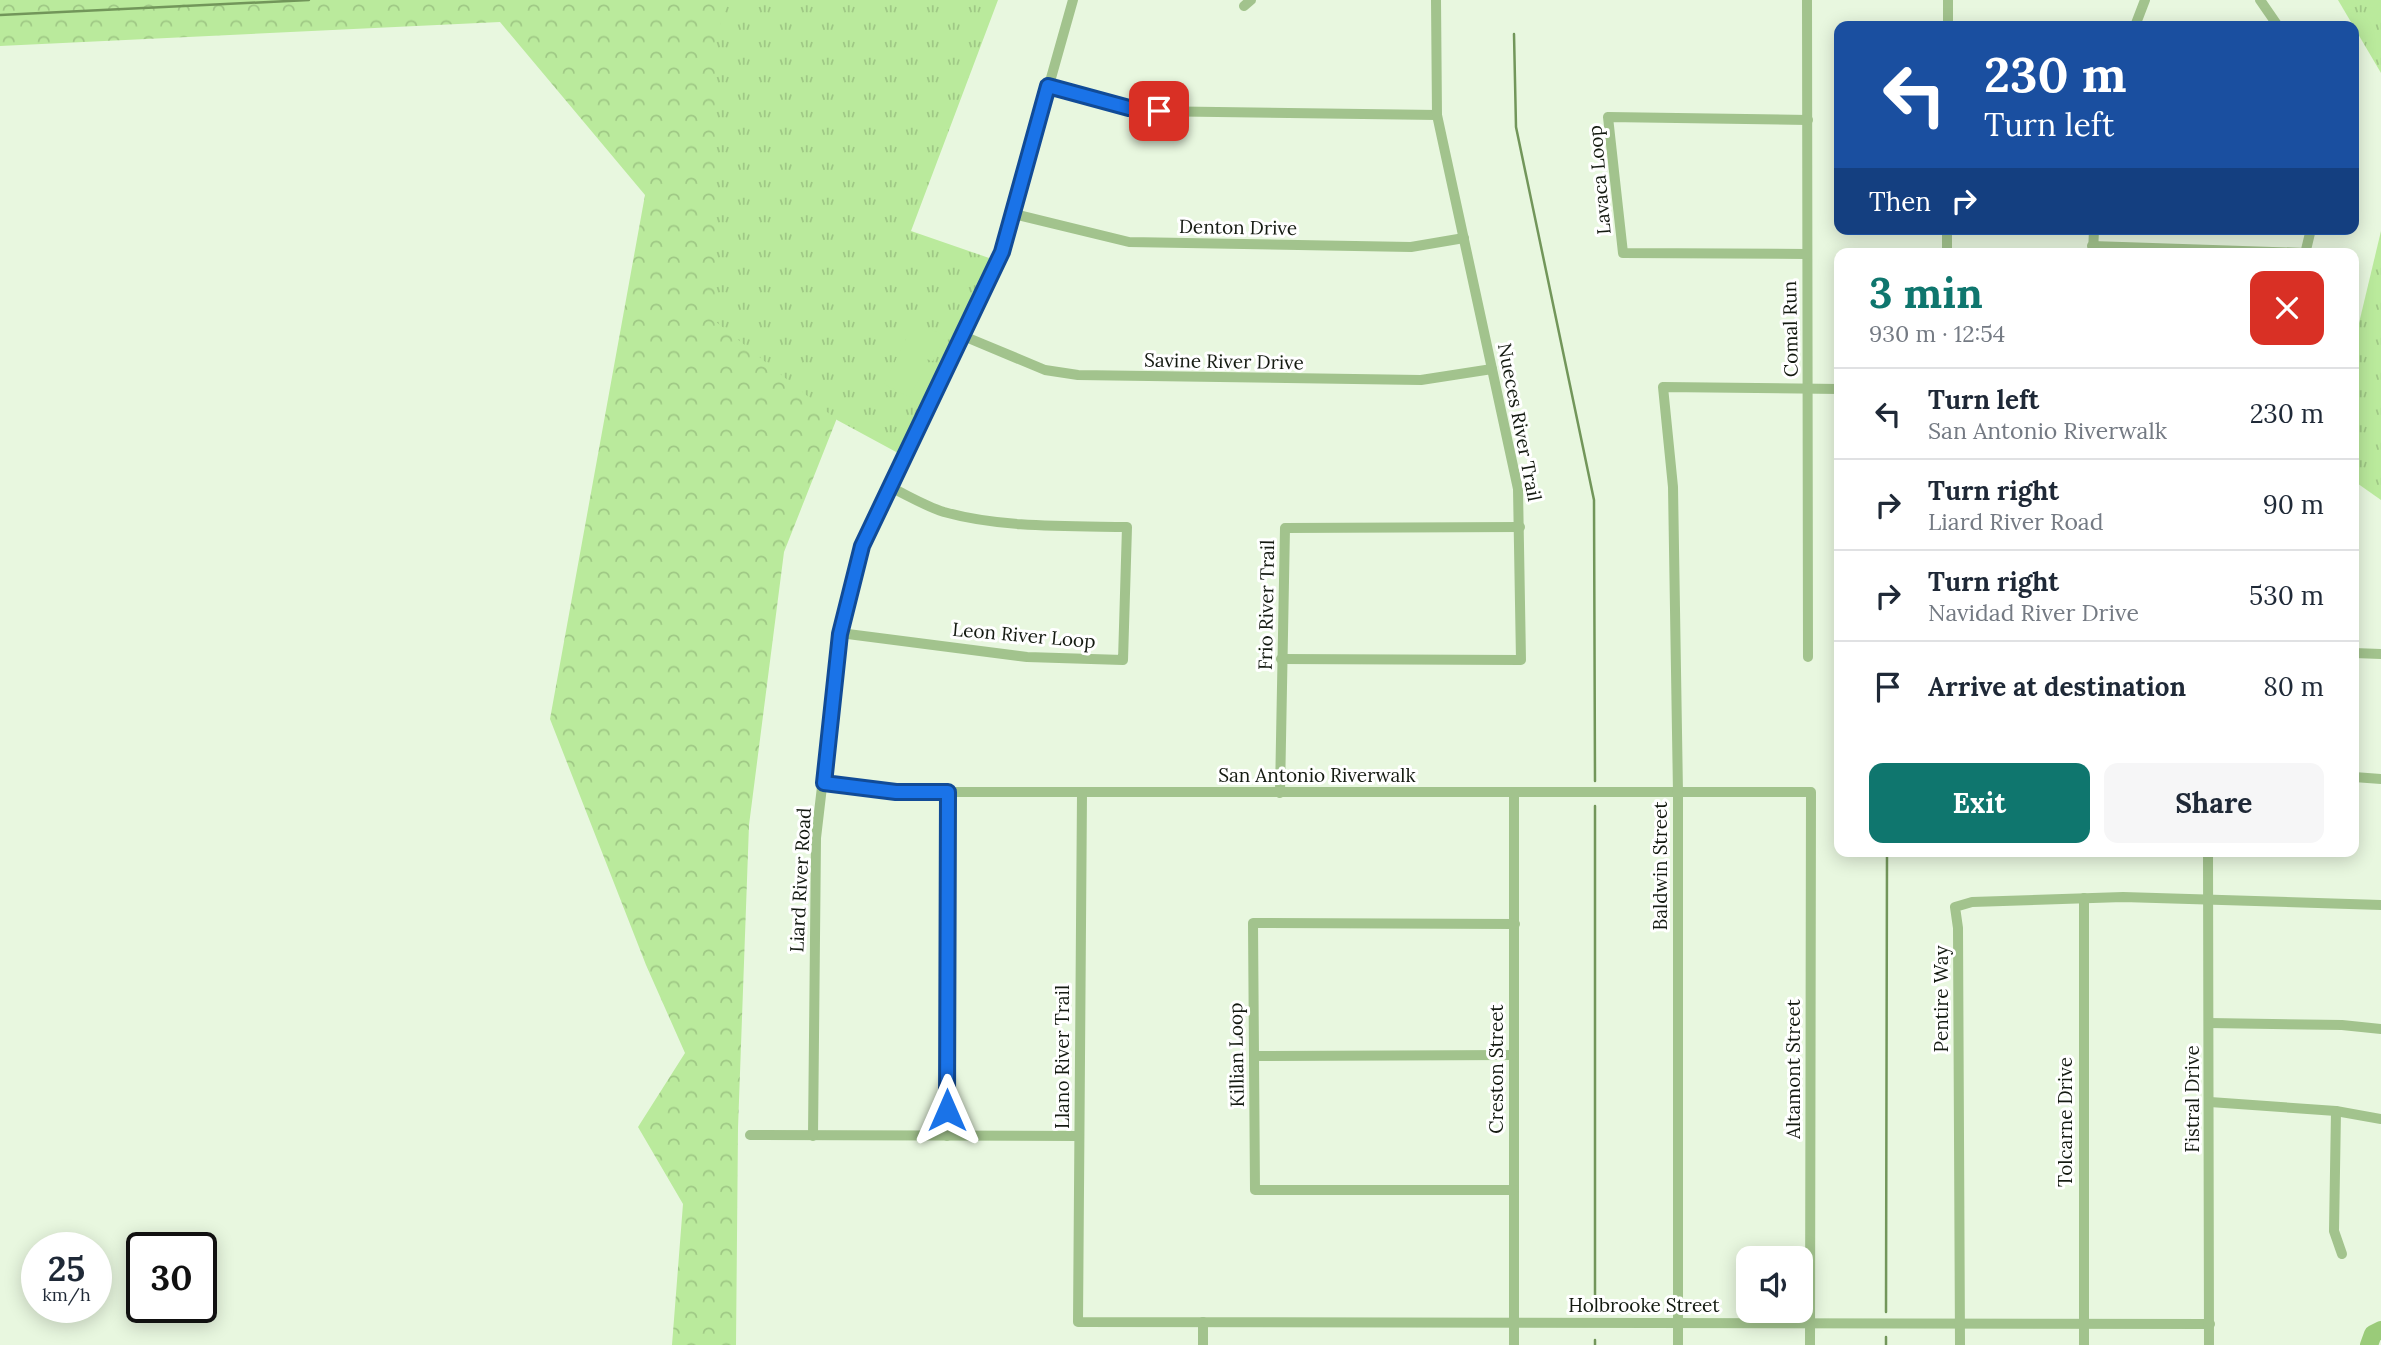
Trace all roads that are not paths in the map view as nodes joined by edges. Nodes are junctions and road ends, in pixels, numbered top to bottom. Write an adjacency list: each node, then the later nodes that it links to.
1 (1073, 0): 10 (street, Liard River Road)
2 (1436, 0): 11 (street, Nueces River Trail)
3 (1807, 0): 12 (street, Comal Run)
4 (1948, 0): 7 (street)
5 (2145, 0): 8 (street)
6 (2260, 0): 9 (street)
7 (1948, 21)
8 (2137, 21)
9 (2275, 21)
10 (1048, 86): 11 (street); 13 (street, Liard River Road)
11 (1437, 115): 14 (street, Nueces River Trail)
12 (1808, 120): 15 (street, Comal Run); 15 (street, Lavaca Loop)
13 (1014, 214): 14 (street, Denton Drive); 16 (street, Liard River Road)
14 (1464, 238): 17 (street, Nueces River Trail)
15 (1806, 254): 18 (street, Comal Run)
16 (961, 335): 17 (street, Savine River Drive); 20 (street, Liard River Road)
17 (1492, 369): 21 (street, Nueces River Trail)
18 (1808, 388): 19 (street); 25 (street, Comal Run); 34 (street, Baldwin Street)
19 (1834, 389)
20 (890, 487): 22 (street, Liard River Road); 22 (street, Leon River Loop)
21 (1520, 527): 26 (street, Frio River Trail); 26 (street, Nueces River Trail)
22 (840, 634): 29 (street, Liard River Road)
23 (2359, 653): 24 (street)
24 (2381, 654)
25 (1808, 657)
26 (1281, 659): 32 (street, Frio River Trail)
27 (2359, 777): 28 (street)
28 (2381, 779)
29 (824, 783): 30 (street, San Antonio Riverwalk); 49 (street, Liard River Road)
30 (948, 792): 31 (street, San Antonio Riverwalk); 50 (street)
31 (1082, 793): 32 (street, San Antonio Riverwalk); 51 (street, Llano River Trail)
32 (1280, 793): 33 (street, San Antonio Riverwalk)
33 (1514, 793): 34 (street, San Antonio Riverwalk); 40 (street, Creston Street)
34 (1678, 793): 35 (street, San Antonio Riverwalk); 58 (street, Baldwin Street)
35 (1811, 793): 53 (street, Altamont Street)
36 (2208, 857): 38 (street, Fistral Drive)
37 (2084, 898): 38 (street, Pentire Way); 61 (street, Pentire Way); 62 (street, Tolcarne Drive)
38 (2208, 899): 39 (street, Pentire Way); 41 (street, Fistral Drive)
39 (2381, 905)
40 (1515, 924): 43 (street, Creston Street); 44 (street, Killian Loop)
41 (2209, 1023): 42 (street); 45 (street, Fistral Drive)
42 (2381, 1029)
43 (1512, 1055): 44 (street); 52 (street, Creston Street)
44 (1254, 1056): 52 (street, Killian Loop)
45 (2210, 1102): 46 (street); 63 (street, Fistral Drive)
46 (2336, 1111): 47 (street); 54 (street)
47 (2381, 1119)
48 (750, 1135): 49 (street)
49 (813, 1136): 50 (street)
50 (947, 1136): 51 (street)
51 (1079, 1136): 55 (street, Llano River Trail)
52 (1514, 1190): 57 (street, Creston Street)
53 (1810, 1246)
54 (2342, 1254)
55 (1078, 1322): 56 (street, Holbrooke Street)
56 (1203, 1322): 57 (street, Holbrooke Street); 64 (street)
57 (1514, 1323): 58 (street, Holbrooke Street); 65 (street, Creston Street)
58 (1678, 1323): 59 (street, Holbrooke Street); 66 (street, Baldwin Street)
59 (1736, 1323)
60 (1810, 1323): 61 (street, Holbrooke Street); 67 (street, Altamont Street)
61 (1960, 1324): 62 (street, Holbrooke Street); 68 (street, Pentire Way)
62 (2084, 1324): 63 (street, Holbrooke Street); 69 (street, Tolcarne Drive)
63 (2210, 1324): 70 (street, Fistral Drive)
64 (1203, 1345)
65 (1514, 1345)
66 (1678, 1345)
67 (1810, 1345)
68 (1960, 1345)
69 (2084, 1345)
70 (2209, 1345)

